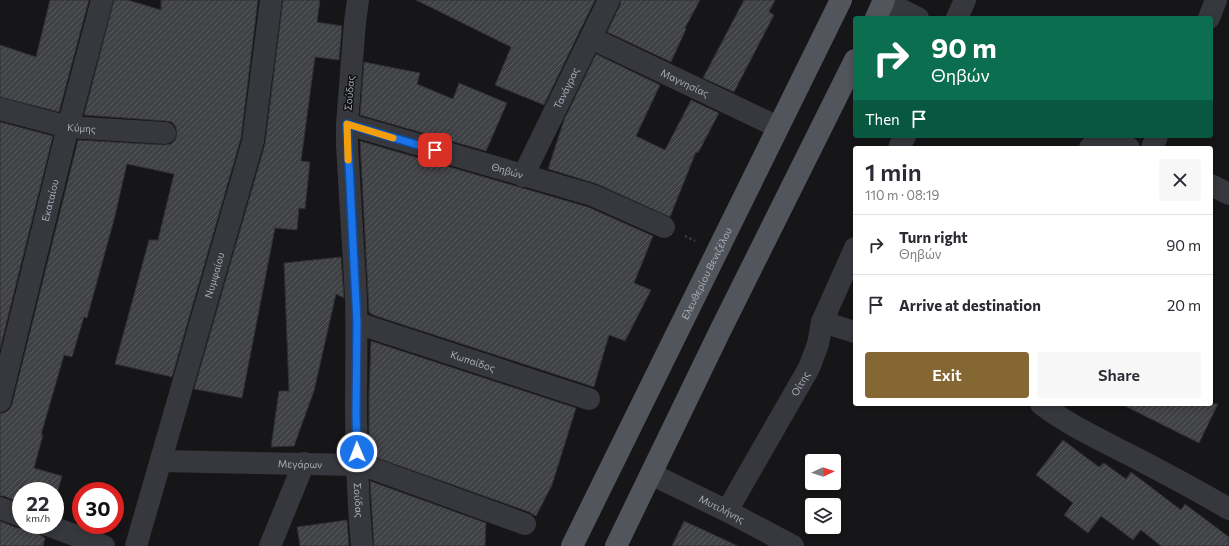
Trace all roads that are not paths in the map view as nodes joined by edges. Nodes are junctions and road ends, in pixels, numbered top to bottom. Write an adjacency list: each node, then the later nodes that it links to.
1 (102, 0): 16 (street, Εκαταίου)
2 (271, 0): 32 (street, Νυμφαίου)
3 (358, 0): 15 (street, Σούδας)
4 (609, 0): 12 (street, Τανάγρας)
5 (965, 0): 10 (street)
6 (1216, 0): 11 (street)
7 (838, 1): 17 (main road, Ελευθερίου Βενιζέλου)
8 (881, 6): 9 (street)
9 (912, 16)
10 (958, 16)
11 (1210, 16)
12 (591, 38): 17 (street, Μαγνησίας); 21 (street, Τανάγρας)
13 (853, 64): 35 (main road)
14 (0, 109): 16 (street, Κύμης)
15 (347, 124): 21 (street, Θηβών); 27 (street, Σούδας)
16 (68, 127): 18 (street, Κύμης); 30 (street, Εκαταίου)
17 (778, 127): 46 (main road, Ελευθερίου Βενιζέλου)
18 (165, 133)
19 (1092, 146): 20 (street)
20 (1124, 146)
21 (523, 176): 24 (street, Θηβών)
22 (1213, 186): 23 (street)
23 (1229, 194)
24 (664, 227)
25 (853, 252): 26 (street, Οίτης)
26 (822, 322): 28 (street); 38 (street, Οίτης)
27 (357, 323): 29 (street, Κωπαίδος); 34 (street, Σούδας)
28 (853, 331)
29 (589, 399)
30 (0, 401)
31 (1044, 406): 37 (street)
32 (161, 461): 33 (street, Μεγάρων); 43 (street, Νυμφαίου)
33 (304, 463): 34 (street, Μεγάρων); 44 (street)
34 (358, 465): 40 (street, Μεγάρων); 45 (street, Σούδας)
35 (651, 474): 38 (street, Μυτιλήνης); 47 (main road)
36 (0, 508): 39 (street)
37 (1229, 509)
38 (727, 512): 48 (street, Μυτιλήνης)
39 (12, 513)
40 (525, 524)
41 (64, 532): 42 (street)
42 (104, 546)
43 (136, 546)
44 (270, 546)
45 (362, 546)
46 (572, 546)
47 (616, 546)
48 (793, 546)

